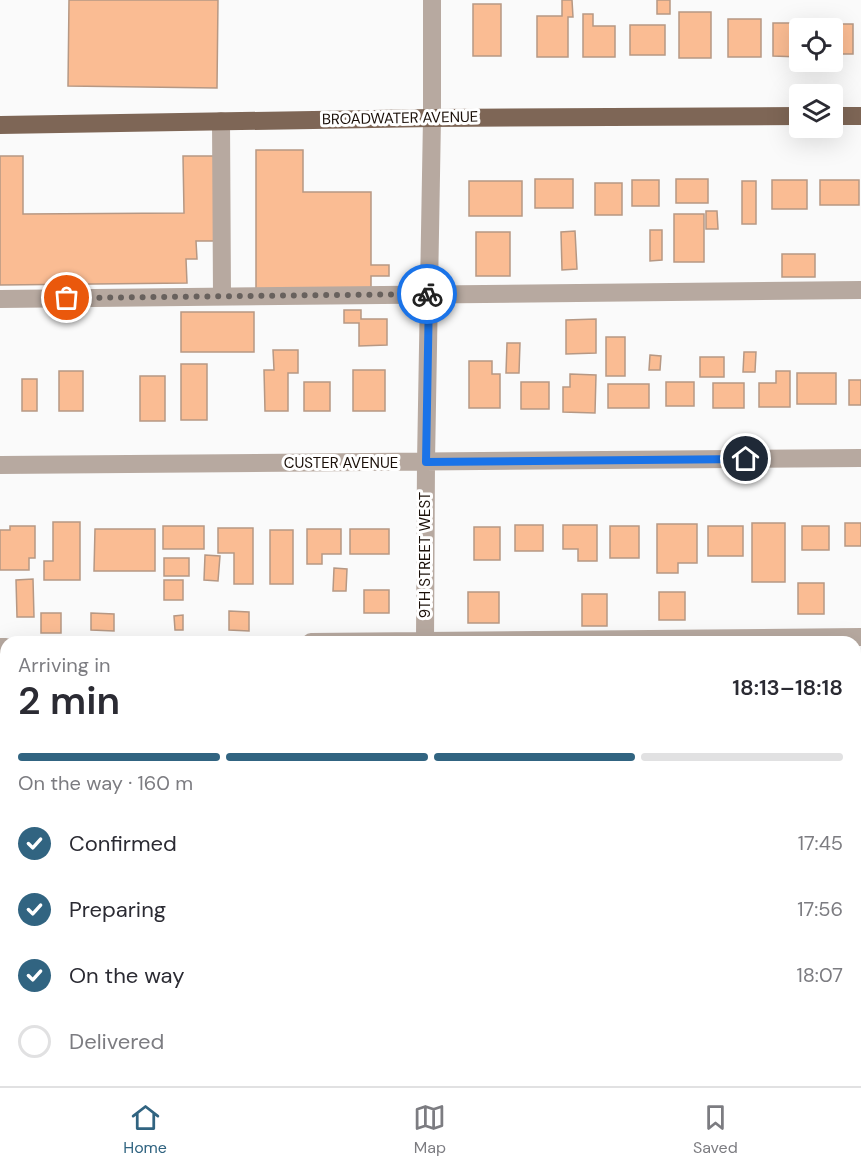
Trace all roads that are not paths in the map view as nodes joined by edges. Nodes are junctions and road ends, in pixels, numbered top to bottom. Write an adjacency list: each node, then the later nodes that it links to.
1 (432, 0): 5 (street, 9TH STREET WEST)
2 (789, 116): 5 (main road, BROADWATER AVENUE)
3 (843, 116): 4 (main road)
4 (861, 116)
5 (432, 118): 6 (main road, BROADWATER AVENUE); 9 (street, 9TH STREET WEST)
6 (221, 121): 7 (main road, BROADWATER AVENUE); 10 (street)
7 (0, 125)
8 (861, 290): 9 (street)
9 (429, 294): 10 (street); 13 (street, 9TH STREET WEST)
10 (222, 296): 11 (street)
11 (0, 299)
12 (861, 458): 13 (street, CUSTER AVENUE)
13 (426, 462): 14 (street, CUSTER AVENUE); 15 (street, 9TH STREET WEST)
14 (0, 465)
15 (425, 636)

